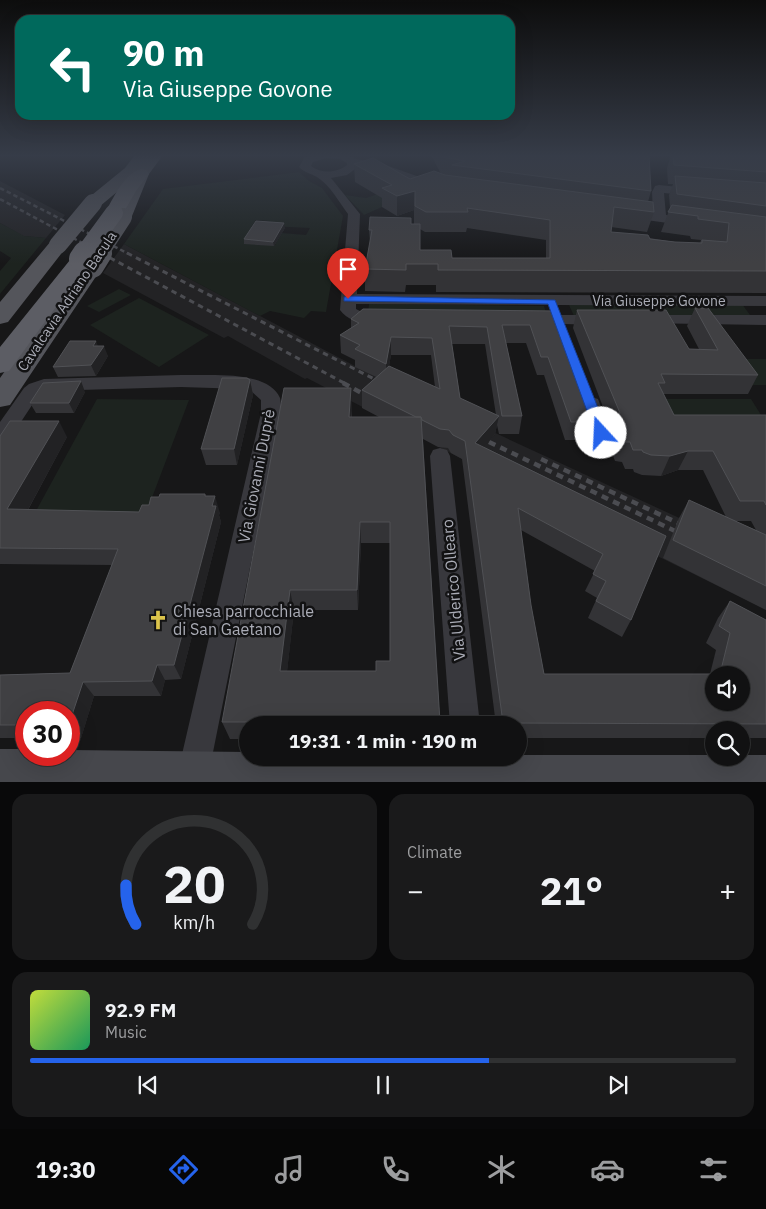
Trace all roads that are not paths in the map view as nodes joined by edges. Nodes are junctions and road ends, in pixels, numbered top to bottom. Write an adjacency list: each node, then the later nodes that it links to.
1 (122, 191): 7 (main road, Cavalcavia Adriano Bacula)
2 (122, 191): 7 (main road, Cavalcavia Adriano Bacula)
3 (340, 191): 12 (street)
4 (659, 191): 9 (street)
5 (691, 191): 6 (street)
6 (711, 193)
7 (108, 210): 11 (main road, Cavalcavia Adriano Bacula, bridge); 11 (highway)
8 (612, 212): 9 (street)
9 (660, 218): 10 (street)
10 (700, 224)
11 (75, 256): 15 (main road, Cavalcavia Adriano Bacula); 21 (highway); 22 (highway, Cavalcavia Adriano Bacula); 25 (main road, Cavalcavia Adriano Bacula)
12 (348, 299): 14 (street, Via Giuseppe Govone); 16 (street)
13 (766, 301): 14 (street, Via Giuseppe Govone)
14 (552, 302): 18 (street)
15 (0, 317)
16 (391, 318)
17 (520, 320): 18 (street, Via Giuseppe Govone)
18 (560, 320): 19 (street, Via Giuseppe Govone); 20 (street)
19 (766, 320)
20 (566, 338)
21 (0, 341)
22 (0, 365)
23 (585, 390): 26 (street)
24 (266, 392): 27 (street, Via Giovanni Duprè); 32 (street, Via Giovanni Duprè)
25 (0, 398)
26 (601, 433)
27 (0, 438)
28 (440, 456): 29 (street, Via Ulderico Ollearo)
29 (464, 716)
30 (470, 768): 32 (main road); 33 (main road)
31 (0, 772): 32 (main road)
32 (193, 777)
33 (766, 779)

